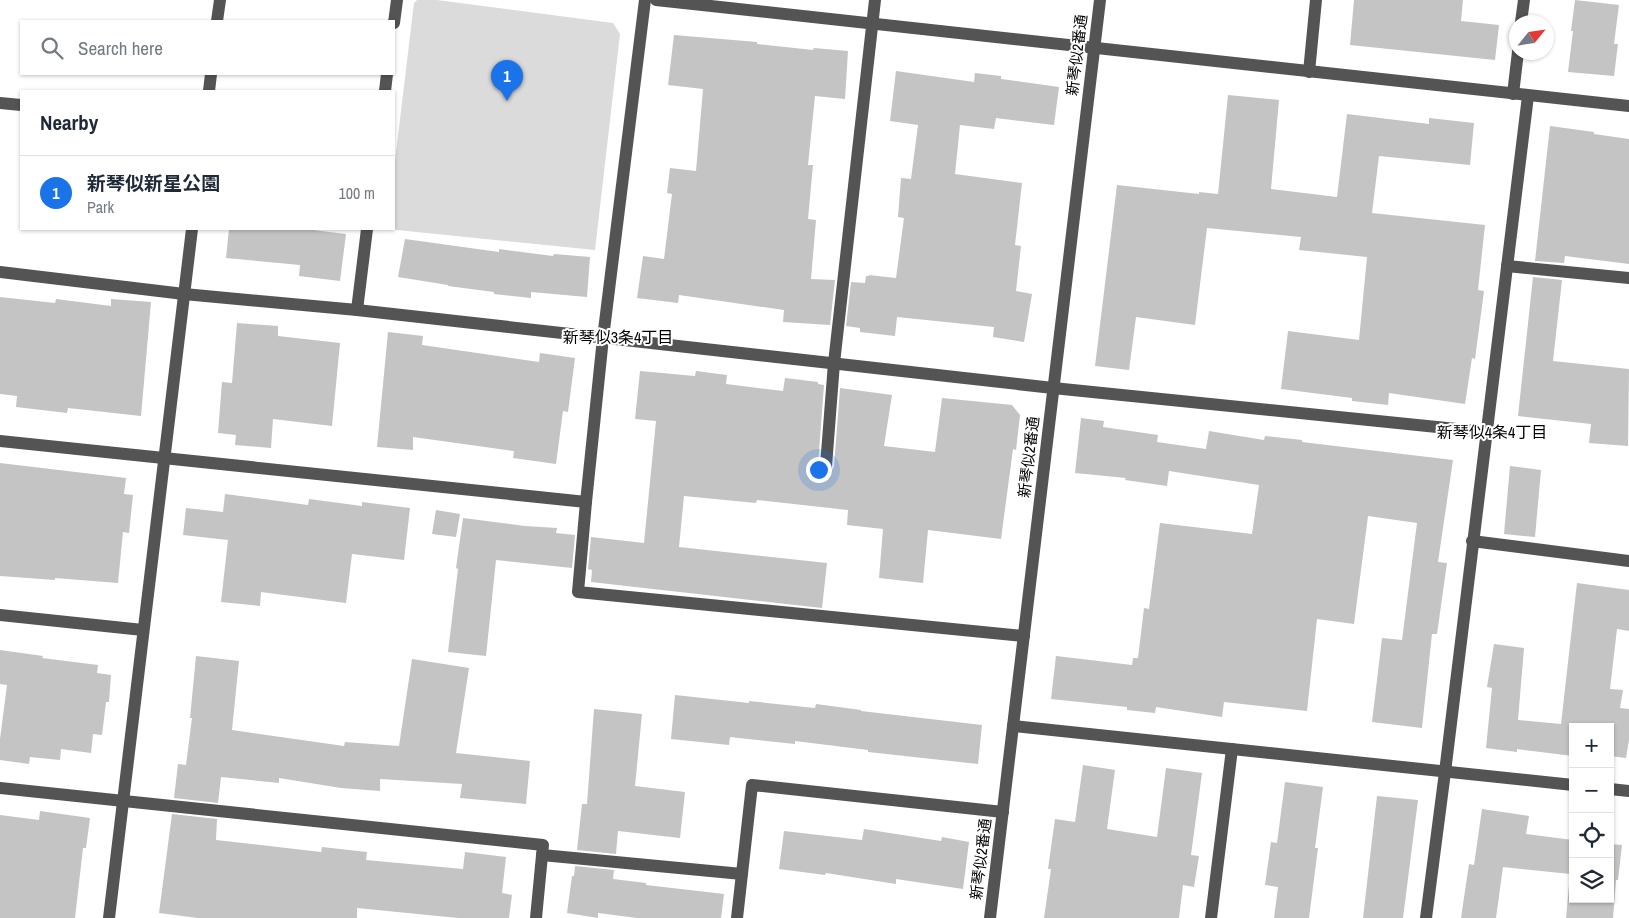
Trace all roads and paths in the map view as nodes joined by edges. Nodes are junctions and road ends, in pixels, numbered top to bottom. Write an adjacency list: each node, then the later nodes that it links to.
1 (220, 0): 10 (street)
2 (397, 0): 11 (street)
3 (645, 0): 32 (street)
4 (656, 0): 12 (street)
5 (875, 0): 12 (street)
6 (1100, 0): 13 (street, 新琴似2番通)
7 (1316, 0): 15 (street)
8 (1524, 0): 9 (street)
9 (1522, 15)
10 (217, 20)
11 (394, 20)
12 (872, 24): 13 (street); 33 (street)
13 (1094, 48): 15 (street); 34 (street, 新琴似2番通)
14 (1517, 60): 20 (street)
15 (1309, 72): 20 (street)
16 (211, 75): 18 (street)
17 (387, 75): 19 (street)
18 (209, 90)
19 (385, 90)
20 (1513, 94): 21 (street)
21 (1528, 96): 24 (street); 27 (street)
22 (0, 103): 23 (street)
23 (20, 105)
24 (1629, 106)
25 (192, 230): 30 (street)
26 (367, 230): 31 (street)
27 (1507, 266): 29 (street); 35 (street)
28 (0, 272): 30 (street)
29 (1629, 278)
30 (184, 294): 31 (street); 37 (street)
31 (357, 310): 32 (street)
32 (603, 338): 33 (street); 39 (street)
33 (834, 363): 34 (street); 38 (street)
34 (1053, 388): 35 (street); 44 (street, 新琴似2番通)
35 (1486, 432): 40 (street)
36 (0, 441): 37 (street)
37 (164, 459): 39 (street); 43 (street)
38 (826, 466)
39 (586, 502): 44 (street)
40 (1472, 541): 41 (street); 47 (street)
41 (1629, 561)
42 (0, 615): 43 (street)
43 (144, 630): 52 (street)
44 (1024, 636): 45 (street, 新琴似2番通)
45 (1013, 726): 46 (street); 53 (street, 新琴似2番通)
46 (1232, 750): 47 (street); 60 (street)
47 (1445, 772): 48 (street); 61 (street)
48 (1569, 785)
49 (0, 788): 52 (street)
50 (1614, 789): 51 (street)
51 (1629, 791)
52 (123, 800): 54 (street); 56 (street)
53 (1003, 812): 55 (street); 59 (street, 新琴似2番通)
54 (542, 855): 55 (street); 57 (street)
55 (742, 874): 58 (street)
56 (108, 918)
57 (536, 918)
58 (737, 918)
59 (990, 918)
60 (1211, 918)
61 (1426, 918)

